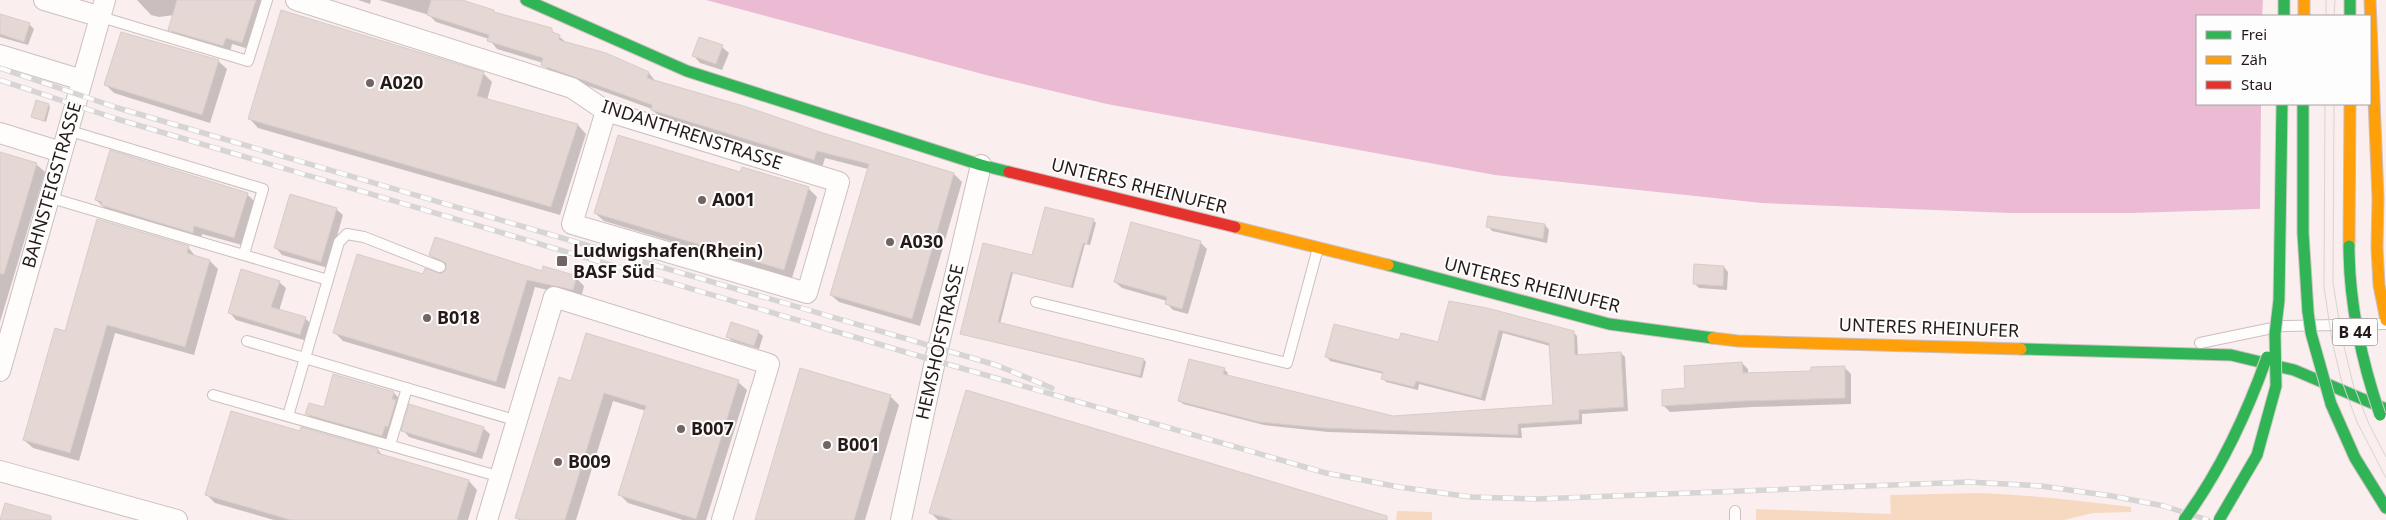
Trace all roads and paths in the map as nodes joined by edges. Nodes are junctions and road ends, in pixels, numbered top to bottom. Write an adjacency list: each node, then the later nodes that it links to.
1 (44, 0): 9 (street)
2 (267, 0): 9 (lane)
3 (296, 0): 20 (street, INDANTHRENSTRASSE)
4 (526, 0): 24 (main road, UNTERES RHEINUFER)
5 (2284, 0): 10 (main road)
6 (2304, 0): 11 (main road)
7 (2350, 0): 12 (main road)
8 (2370, 0): 13 (main road)
9 (103, 8): 16 (street, BAHNSTEIGSTRASSE)
10 (2284, 15)
11 (2304, 15)
12 (2350, 15)
13 (2371, 15)
14 (2371, 25): 31 (main road)
15 (0, 55): 16 (street)
16 (82, 80): 21 (street, BAHNSTEIGSTRASSE)
17 (2282, 105): 33 (main road, bridge)
18 (2303, 105): 47 (main road, B 44, bridge)
19 (2350, 105): 43 (main road, B 44, bridge)
20 (606, 110): 20 (street, INDANTHRENSTRASSE)
21 (67, 130): 23 (street, BAHNSTEIGSTRASSE); 27 (lane)
22 (0, 133): 23 (street)
23 (61, 152): 25 (street, BAHNSTEIGSTRASSE)
24 (981, 165): 26 (main road, UNTERES RHEINUFER); 51 (street, HEMSHOFSTRASSE)
25 (48, 197): 27 (lane); 37 (street, BAHNSTEIGSTRASSE)
26 (1319, 247): 30 (lane); 35 (main road, UNTERES RHEINUFER)
27 (244, 254): 29 (lane)
28 (440, 267): 29 (lane)
29 (328, 280): 36 (lane)
30 (1036, 302)
31 (2386, 320)
32 (2386, 324): 35 (lane)
33 (2275, 334): 52 (main road, bridge); 53 (main road, bridge)
34 (246, 341): 36 (lane)
35 (2160, 352): 40 (main road, UNTERES RHEINUFER)
36 (305, 358): 38 (lane); 41 (lane)
37 (0, 371)
38 (407, 388): 42 (lane); 44 (lane)
39 (213, 395): 41 (lane)
40 (2386, 409)
41 (288, 416): 44 (lane)
42 (518, 421): 46 (street); 50 (street)
43 (2386, 428)
44 (390, 445): 46 (lane)
45 (0, 471): 48 (street)
46 (501, 477): 49 (street)
47 (2386, 508)
48 (173, 519)
49 (488, 520)
50 (722, 520)
51 (901, 520)
52 (2184, 520)
53 (2219, 520)

